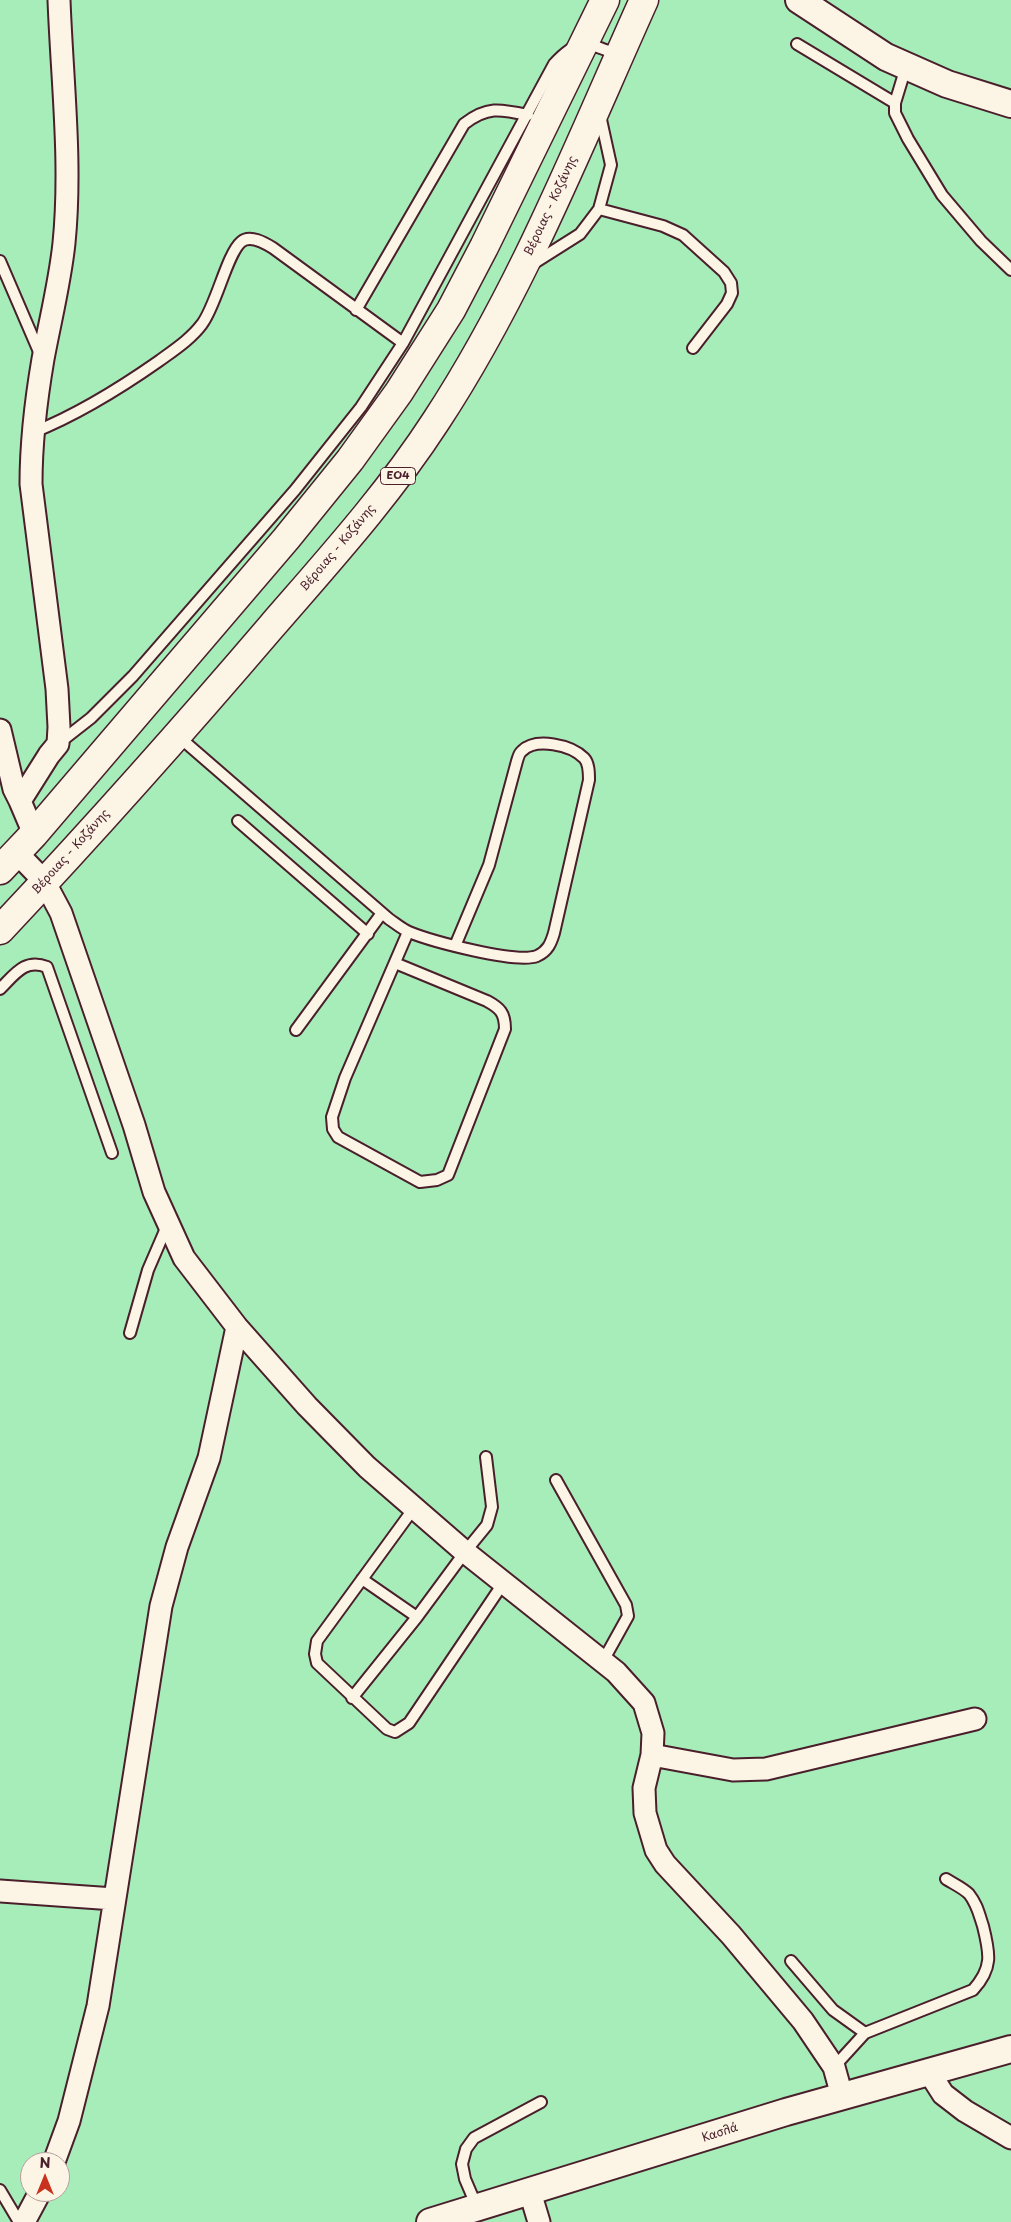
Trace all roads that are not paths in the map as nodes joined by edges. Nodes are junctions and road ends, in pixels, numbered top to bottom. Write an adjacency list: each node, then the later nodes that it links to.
1 (59, 0): 20 (street)
2 (605, 0): 5 (main road)
3 (644, 0): 7 (main road, Βέροιας - Κοζάνης / ΕΟ4)
4 (799, 0): 8 (street)
5 (585, 43): 7 (lane); 12 (lane); 28 (main road)
6 (797, 44): 10 (lane)
7 (620, 55): 9 (main road, Βέροιας - Κοζάνης / ΕΟ4)
8 (907, 66): 10 (lane); 11 (street)
9 (598, 104): 13 (lane); 16 (main road, Βέροιας - Κοζάνης / ΕΟ4)
10 (895, 104): 15 (lane)
11 (1011, 104)
12 (528, 115): 17 (lane); 18 (lane)
13 (599, 209): 16 (lane); 19 (lane)
14 (0, 261): 20 (lane)
15 (1011, 270)
16 (522, 271): 23 (main road, Βέροιας - Κοζάνης / ΕΟ4)
17 (356, 310): 18 (lane); 21 (lane)
18 (403, 344): 24 (lane)
19 (693, 348)
20 (43, 360): 21 (street)
21 (34, 432): 24 (street)
22 (0, 730): 26 (street)
23 (178, 736): 29 (main road, Βέροιας - Κοζάνης / ΕΟ4); 30 (lane)
24 (58, 744): 26 (street)
25 (0, 773): 26 (lane)
26 (17, 795): 28 (street)
27 (238, 821): 33 (lane)
28 (17, 852): 29 (street)
29 (44, 881): 31 (main road, Βέροιας - Κοζάνης / ΕΟ4); 39 (street)
30 (382, 913): 32 (lane); 33 (lane)
31 (0, 930)
32 (408, 932): 34 (lane); 35 (lane)
33 (368, 934): 37 (lane)
34 (455, 946): 34 (lane)
35 (395, 963): 35 (lane)
36 (0, 989): 38 (lane)
37 (296, 1030)
38 (112, 1153)
39 (168, 1225): 40 (street); 41 (lane)
40 (236, 1326): 44 (street); 55 (street)
41 (130, 1333)
42 (486, 1457): 45 (lane)
43 (556, 1480): 49 (lane)
44 (414, 1508): 45 (street); 46 (lane)
45 (464, 1552): 47 (street); 48 (lane)
46 (362, 1579): 48 (lane); 50 (lane)
47 (504, 1582): 49 (street); 50 (lane)
48 (417, 1618): 50 (lane)
49 (602, 1661): 52 (street)
50 (352, 1698)
51 (975, 1719): 52 (street)
52 (652, 1755): 59 (street)
53 (946, 1879): 57 (lane)
54 (0, 1890): 55 (street)
55 (114, 1899): 64 (street)
56 (791, 1962): 57 (lane)
57 (865, 2033): 59 (lane)
58 (1011, 2049): 60 (street, Κασλά)
59 (834, 2067): 61 (street)
60 (929, 2072): 61 (street, Κασλά); 63 (street)
61 (842, 2096): 66 (street, Κασλά)
62 (540, 2102): 68 (lane)
63 (1011, 2138)
64 (57, 2152)
65 (0, 2190): 69 (lane)
66 (530, 2192): 68 (street, Κασλά); 72 (street)
67 (35, 2202): 70 (street)
68 (477, 2208): 71 (street, Κασλά)
69 (19, 2222)
70 (24, 2222)
71 (430, 2222)
72 (539, 2222)

